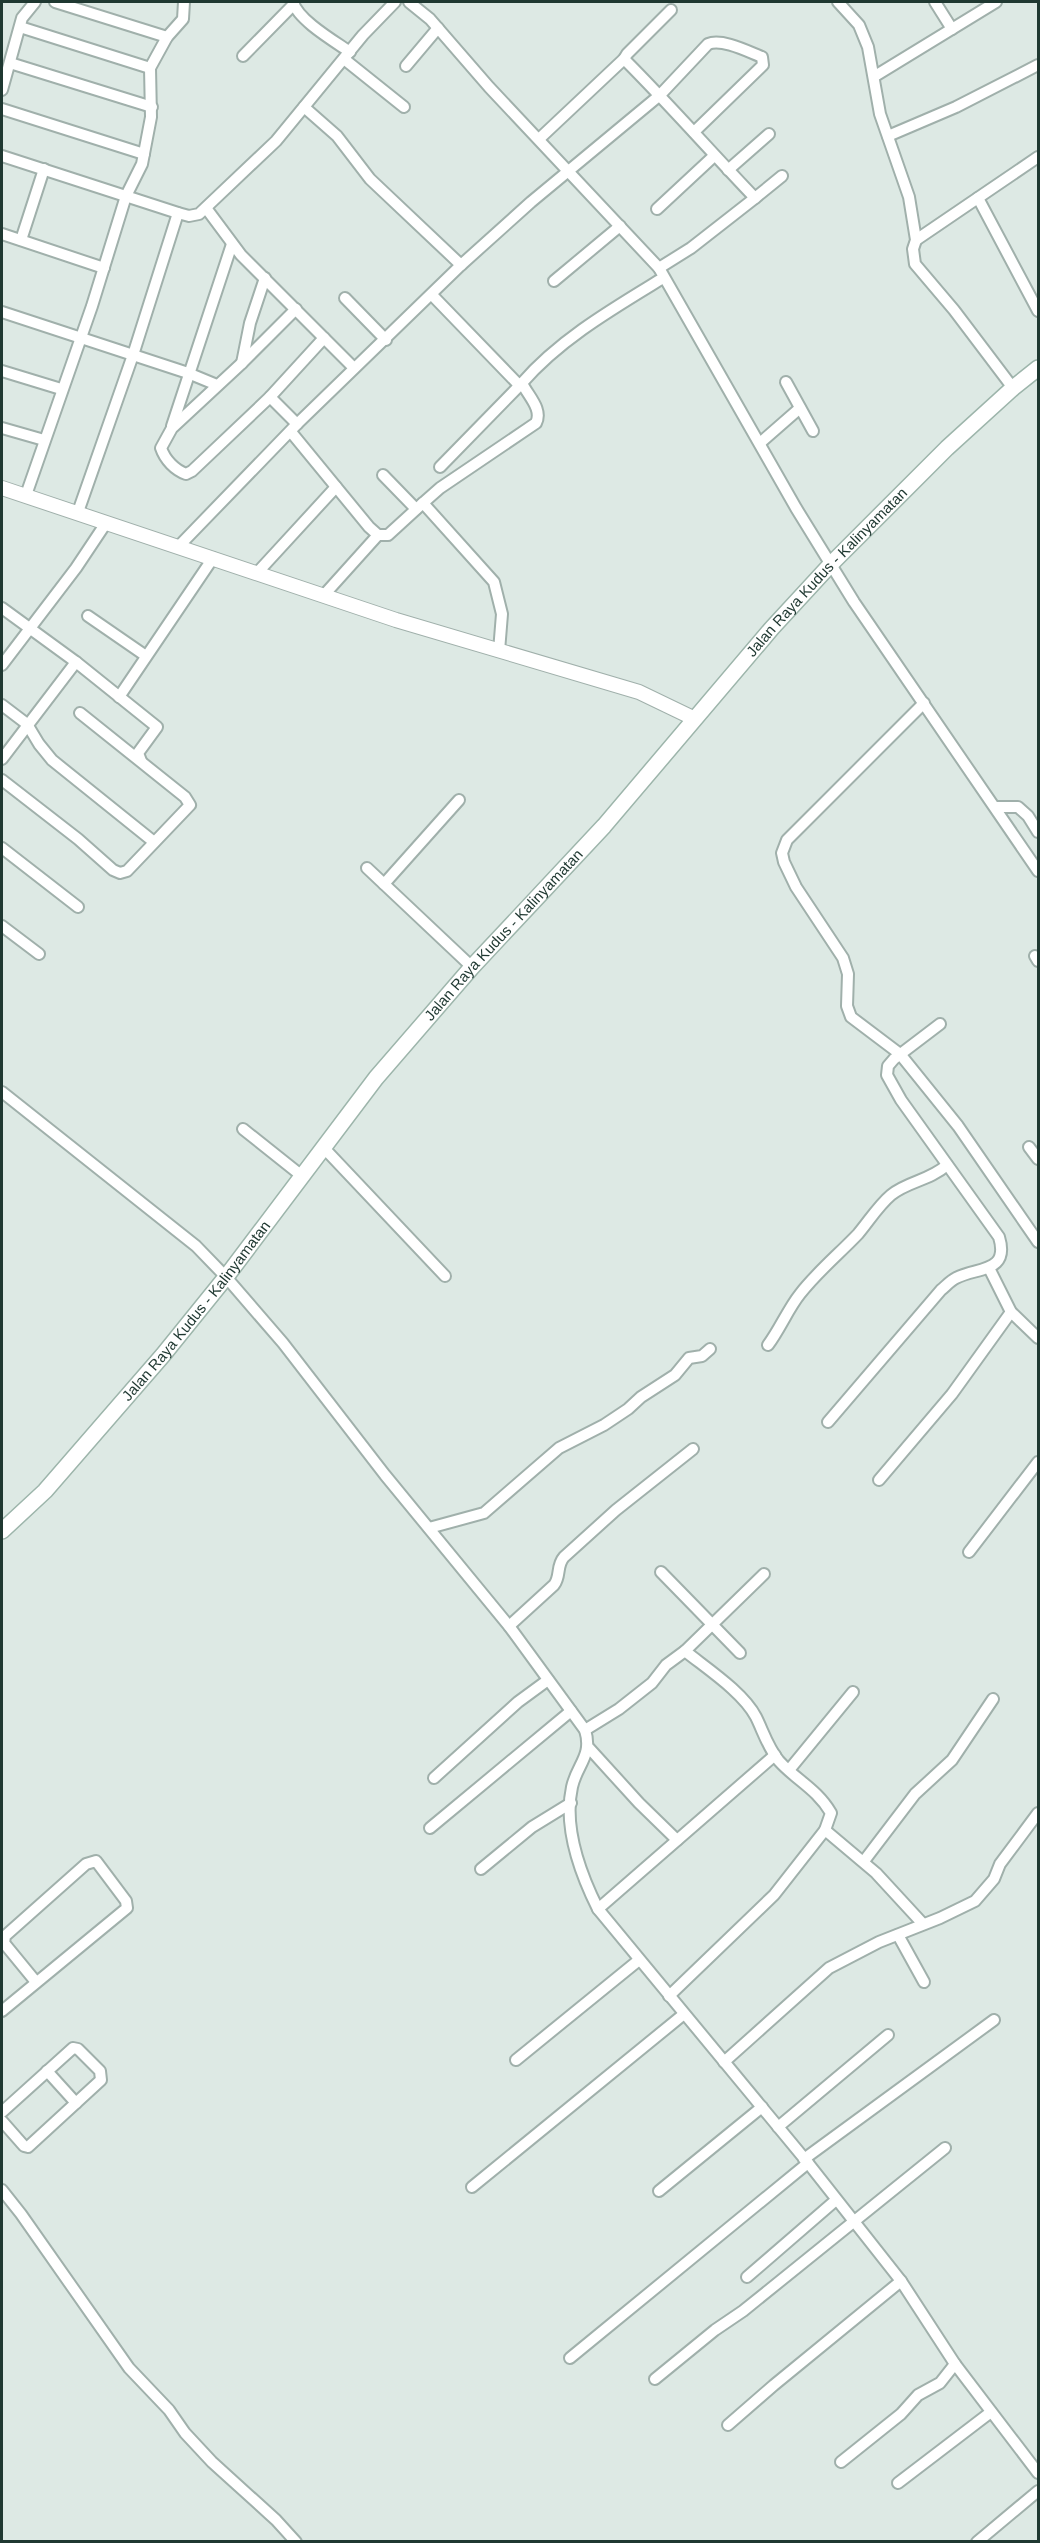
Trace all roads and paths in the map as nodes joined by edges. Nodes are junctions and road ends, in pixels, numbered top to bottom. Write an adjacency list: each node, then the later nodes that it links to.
1 (35, 2): 11 (street)
2 (55, 2): 14 (street)
3 (181, 2): 14 (street)
4 (395, 2): 15 (street)
5 (409, 2): 12 (street)
6 (838, 2): 22 (street)
7 (935, 2): 13 (street)
8 (996, 2): 13 (street)
9 (294, 3): 15 (street); 16 (street)
10 (671, 10): 17 (street)
11 (20, 27): 18 (street); 21 (street)
12 (438, 28): 20 (street); 32 (street)
13 (952, 29): 22 (street)
14 (167, 37): 21 (street)
15 (347, 56): 26 (street); 27 (street)
16 (243, 57)
17 (624, 59): 24 (street); 32 (street)
18 (10, 63): 23 (street); 25 (street)
19 (1038, 65): 31 (street)
20 (406, 66)
21 (150, 68): 25 (street)
22 (875, 76): 31 (street)
23 (2, 90)
24 (660, 94): 29 (street); 29 (street); 39 (street)
25 (152, 107): 33 (street)
26 (304, 107): 44 (street); 52 (street)
27 (404, 107)
28 (2, 109): 33 (street)
29 (694, 132): 35 (street)
30 (769, 134): 38 (street)
31 (888, 136): 50 (street)
32 (539, 139): 39 (street)
33 (144, 154): 41 (street)
34 (2, 156): 37 (street)
35 (714, 156): 38 (street); 45 (street)
36 (1038, 157): 43 (street)
37 (44, 169): 41 (street); 49 (street)
38 (728, 170): 42 (street)
39 (570, 171): 47 (street); 52 (street)
40 (782, 176): 42 (street)
41 (126, 196): 46 (street); 53 (street)
42 (755, 198): 54 (street)
43 (978, 198): 50 (street); 60 (street)
44 (206, 208): 46 (street); 51 (street)
45 (657, 209)
46 (178, 213): 65 (street)
47 (620, 226): 54 (street); 56 (street)
48 (2, 234): 49 (street)
49 (21, 240): 53 (street)
50 (916, 240): 74 (street)
51 (232, 244): 55 (street); 70 (street)
52 (461, 266): 57 (street)
53 (104, 268): 62 (street)
54 (661, 273): 72 (street); 83 (street)
55 (265, 278): 59 (street); 66 (street)
56 (554, 280)
57 (432, 296): 64 (street); 72 (street)
58 (345, 298): 64 (street)
59 (296, 309): 63 (street); 66 (street)
60 (1038, 310)
61 (2, 312): 62 (street)
62 (80, 338): 65 (street); 75 (street)
63 (324, 338): 67 (street); 76 (street)
64 (386, 340): 67 (street)
65 (133, 355): 70 (street); 90 (street)
66 (242, 363): 73 (street)
67 (354, 368): 80 (street)
68 (1038, 368): 74 (main road, Jalan Raya Kudus - Kalinyamatan)
69 (2, 371): 75 (street)
70 (188, 373): 73 (street); 79 (street)
71 (786, 382): 77 (street)
72 (521, 384): 84 (street); 89 (street)
73 (217, 385): 79 (street)
74 (1013, 388): 95 (main road, Jalan Raya Kudus - Kalinyamatan)
75 (61, 389): 82 (street)
76 (270, 397): 79 (street); 80 (street)
77 (800, 408): 81 (street); 83 (street)
78 (2, 428): 82 (street)
79 (171, 428)
80 (294, 428): 86 (street); 93 (street)
81 (813, 431)
82 (44, 440): 88 (street)
83 (760, 443): 95 (street)
84 (440, 467)
85 (383, 474): 89 (street)
86 (336, 487): 92 (street); 96 (street)
87 (2, 488): 88 (street)
88 (27, 495): 90 (street)
89 (419, 506): 92 (street); 101 (street)
90 (78, 512): 91 (street)
91 (106, 523): 93 (street); 100 (street)
92 (378, 535): 97 (street)
93 (178, 547): 94 (street)
94 (213, 558): 96 (street); 102 (street)
95 (831, 564): 106 (street); 109 (main road, Jalan Raya Kudus - Kalinyamatan)
96 (257, 573): 97 (street)
97 (324, 595): 101 (street)
98 (2, 608): 100 (street)
99 (88, 616): 102 (street)
100 (29, 630): 103 (street); 104 (street)
101 (499, 651): 109 (street)
102 (146, 656): 105 (street)
103 (2, 662)
104 (76, 662): 105 (street); 110 (street)
105 (118, 697): 112 (street)
106 (924, 703): 115 (street); 127 (street)
107 (2, 705): 110 (street)
108 (80, 713): 112 (street)
109 (693, 718): 125 (main road, Jalan Raya Kudus - Kalinyamatan)
110 (27, 724): 111 (street); 117 (street)
111 (2, 759)
112 (141, 761): 117 (street)
113 (2, 780): 117 (street)
114 (459, 800): 121 (street)
115 (996, 807): 116 (street); 120 (street)
116 (1038, 832)
117 (154, 842)
118 (2, 848): 122 (street)
119 (367, 868): 121 (street)
120 (1038, 870)
121 (384, 884): 125 (street)
122 (78, 907)
123 (2, 926): 124 (street)
124 (39, 954)
125 (472, 967): 130 (main road, Jalan Raya Kudus - Kalinyamatan)
126 (940, 1024): 127 (street)
127 (900, 1054): 133 (street); 135 (street)
128 (2, 1092): 138 (street)
129 (243, 1129): 134 (street)
130 (323, 1147): 134 (main road, Jalan Raya Kudus - Kalinyamatan); 137 (street)
131 (1029, 1148): 132 (street)
132 (1038, 1159)
133 (947, 1165): 136 (street); 141 (street)
134 (302, 1176): 138 (main road, Jalan Raya Kudus - Kalinyamatan)
135 (1038, 1242)
136 (989, 1268): 139 (street); 143 (street)
137 (445, 1276)
138 (226, 1277): 147 (street); 148 (main road, Jalan Raya Kudus - Kalinyamatan)
139 (1011, 1312): 140 (street); 146 (street)
140 (1038, 1338)
141 (768, 1344)
142 (710, 1349): 147 (street)
143 (828, 1422)
144 (693, 1449): 153 (street)
145 (1038, 1462): 149 (street)
146 (879, 1480)
147 (429, 1528): 153 (street)
148 (2, 1531)
149 (969, 1552)
150 (661, 1572): 152 (street)
151 (764, 1574): 152 (street)
152 (712, 1625): 154 (street); 155 (street)
153 (509, 1626): 156 (street)
154 (685, 1651): 160 (street); 162 (street)
155 (740, 1653)
156 (548, 1680): 159 (street); 164 (street)
157 (853, 1692): 163 (street)
158 (993, 1699): 170 (street)
159 (571, 1711): 160 (street); 167 (street)
160 (585, 1730): 161 (street)
161 (589, 1748): 165 (street); 169 (street)
162 (775, 1755): 163 (street); 169 (street)
163 (789, 1770): 168 (street)
164 (434, 1778)
165 (571, 1803): 171 (street); 172 (street)
166 (1038, 1813): 173 (street)
167 (430, 1828)
168 (825, 1830): 170 (street); 178 (street)
169 (677, 1840): 172 (street)
170 (864, 1861): 173 (street)
171 (482, 1869)
172 (598, 1909): 175 (street)
173 (923, 1924): 174 (street)
174 (898, 1935): 177 (street); 184 (street)
175 (639, 1960): 178 (street); 183 (street)
176 (36, 1982): 176 (street); 179 (street)
177 (924, 1982)
178 (669, 1996): 180 (street)
179 (2, 2012)
180 (684, 2014): 184 (street); 193 (street)
181 (994, 2020): 192 (street)
182 (888, 2035): 190 (street)
183 (516, 2060)
184 (724, 2062): 187 (street)
185 (47, 2071): 186 (street); 186 (street); 188 (street)
186 (76, 2103): 189 (street)
187 (762, 2107): 190 (street); 195 (street)
188 (2, 2112)
189 (2, 2121)
190 (778, 2127): 192 (street)
191 (945, 2148): 197 (street)
192 (806, 2161): 196 (street); 200 (street)
193 (472, 2187)
194 (2, 2190): 209 (street)
195 (659, 2191)
196 (836, 2200): 197 (street); 198 (street)
197 (852, 2221): 199 (street); 202 (street)
198 (747, 2277)
199 (900, 2281): 201 (street); 204 (street)
200 (570, 2358)
201 (955, 2364): 203 (street); 205 (street)
202 (655, 2379)
203 (991, 2412): 206 (street); 207 (street)
204 (728, 2425)
205 (841, 2462)
206 (1038, 2473)
207 (898, 2483)
208 (1038, 2491): 210 (street)
209 (296, 2541)
210 (977, 2541)

